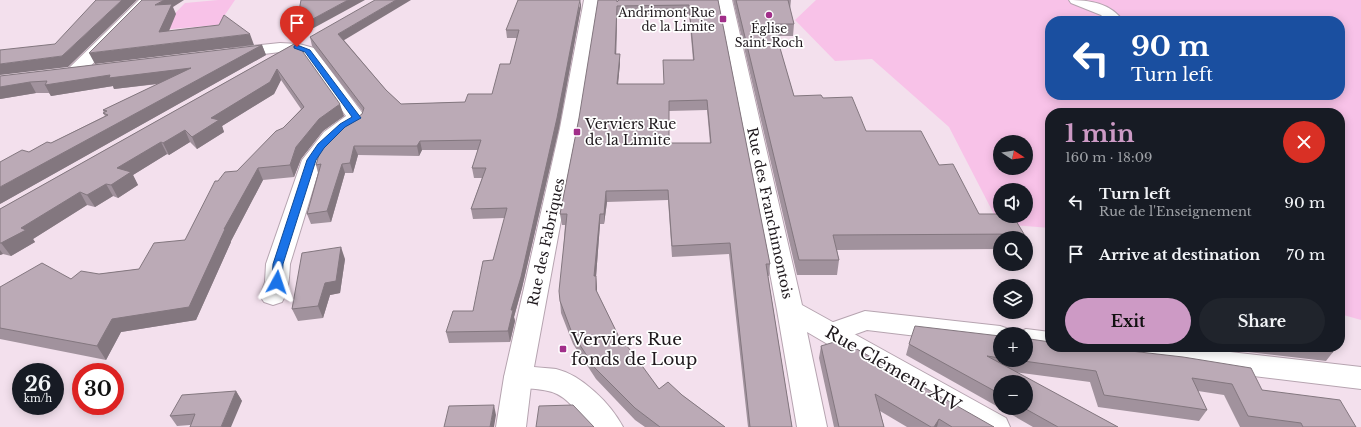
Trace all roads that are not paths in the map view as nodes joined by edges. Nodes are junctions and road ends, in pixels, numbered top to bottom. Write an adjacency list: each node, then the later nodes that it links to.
1 (147, 0): 10 (street)
2 (710, 0): 3 (street)
3 (725, 0): 12 (street, Rue des Franchimontois)
4 (1076, 0): 6 (street)
5 (595, 1): 18 (street, Rue des Fabriques)
6 (1110, 16)
7 (303, 43): 8 (street); 9 (street); 11 (street)
8 (220, 55)
9 (262, 66)
10 (97, 70)
11 (273, 296)
12 (790, 310): 13 (street, Rue Clément XIV); 22 (street, Rue des Franchimontois)
13 (831, 333): 14 (street); 23 (street, Rue Clément XIV)
14 (993, 335)
15 (1033, 340): 16 (street)
16 (1045, 341)
17 (1139, 352): 19 (street)
18 (518, 377): 20 (street, Rue des Fabriques); 21 (street)
19 (1361, 378)
20 (511, 427)
21 (608, 427)
22 (812, 427)
23 (995, 427)

